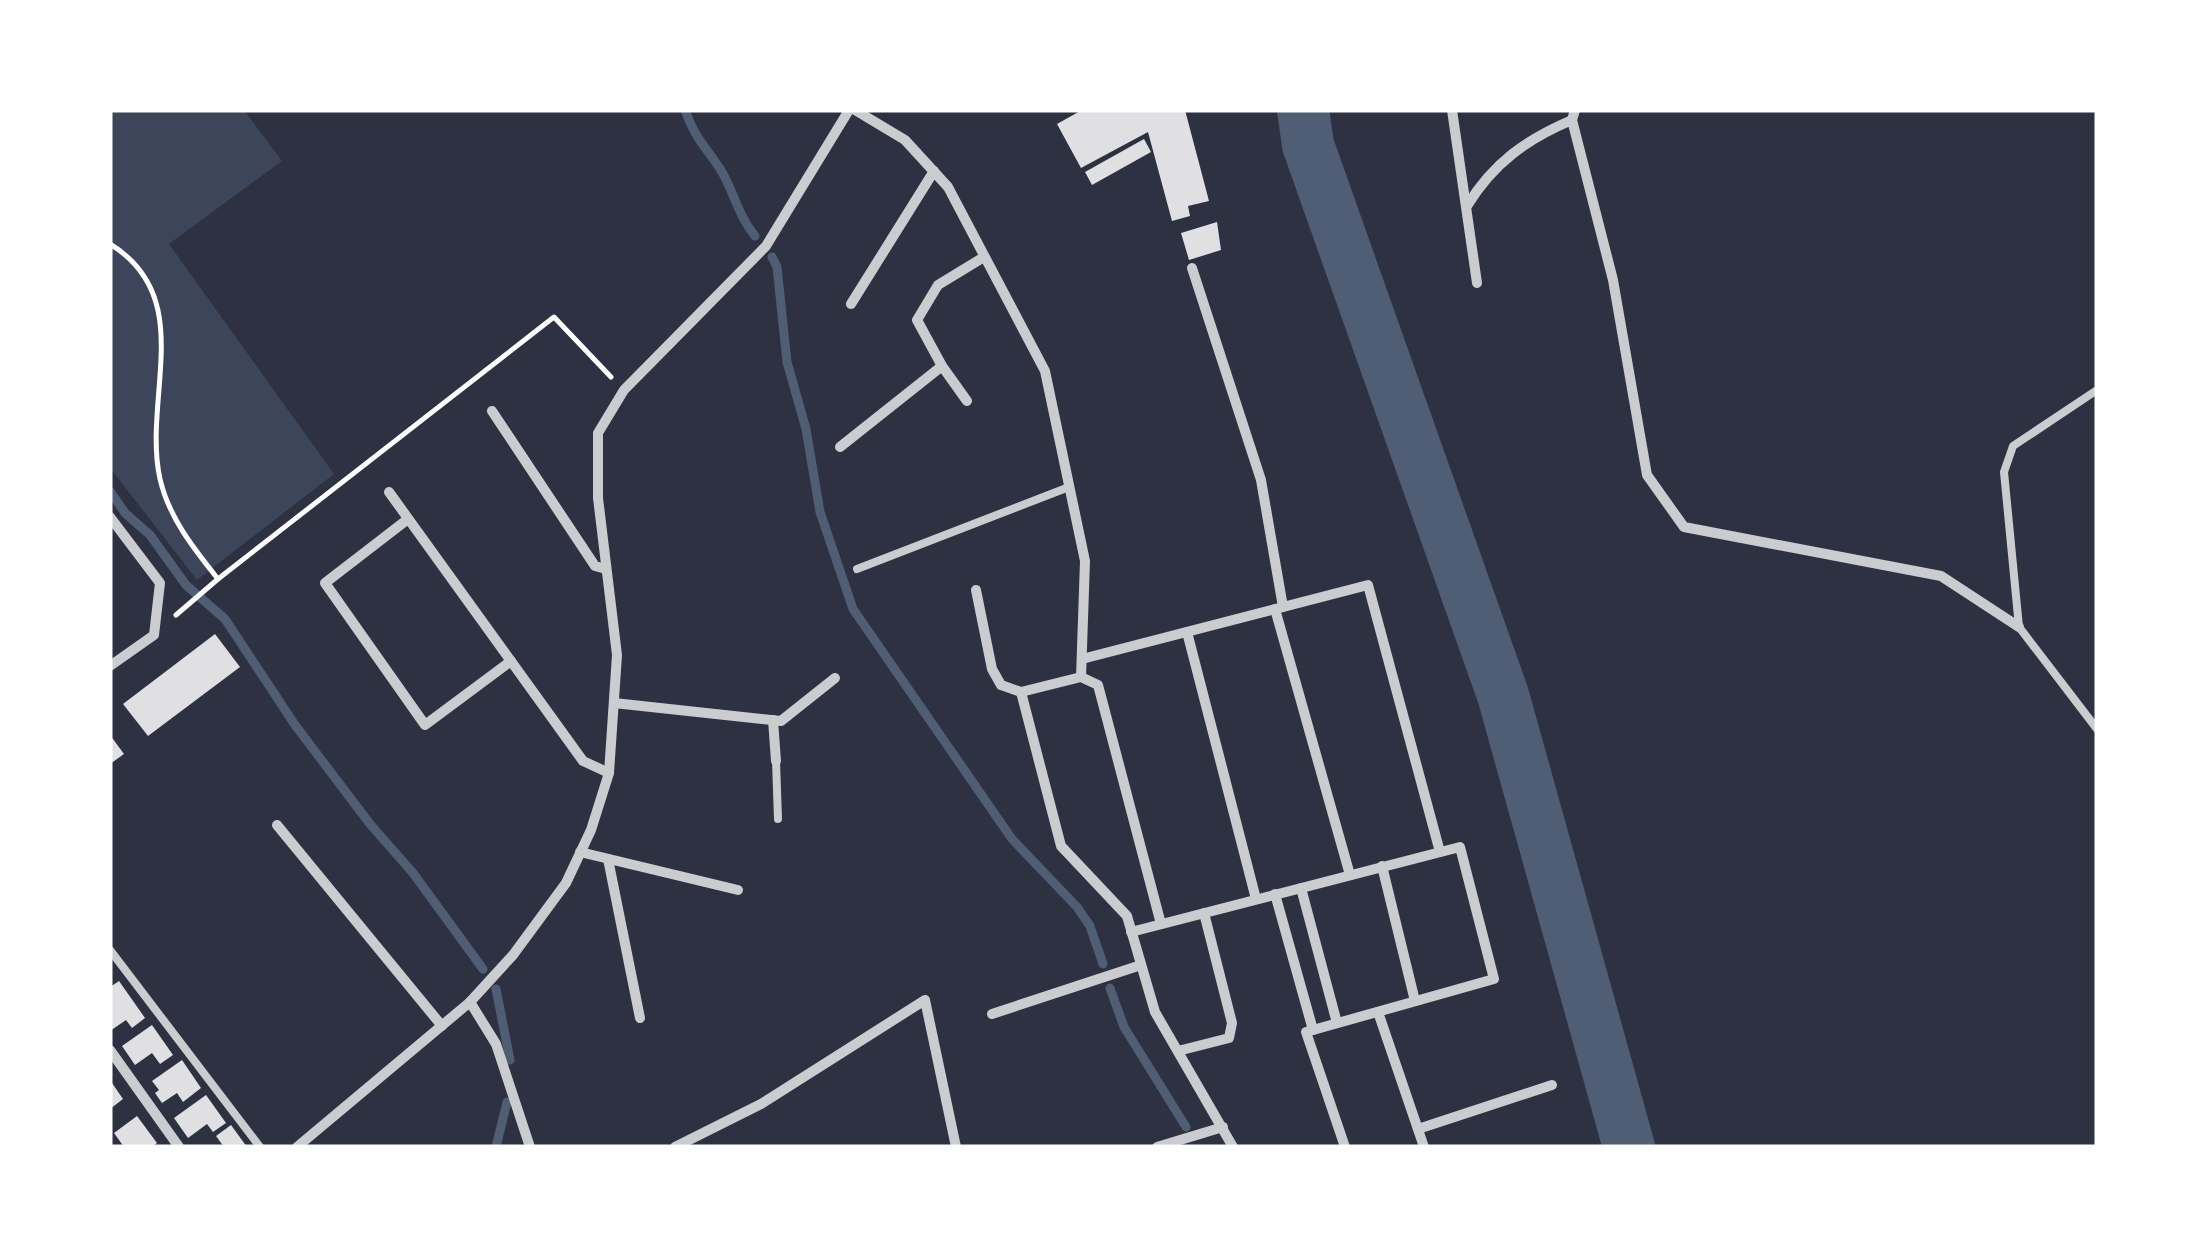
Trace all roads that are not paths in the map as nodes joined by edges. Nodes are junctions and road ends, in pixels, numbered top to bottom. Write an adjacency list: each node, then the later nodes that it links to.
1 (852, 110): 4 (street); 19 (street)
2 (1452, 110): 5 (street)
3 (1574, 115): 5 (street); 23 (street)
4 (934, 171): 6 (street); 9 (street)
5 (1467, 206): 8 (street)
6 (984, 257): 10 (street); 15 (street)
7 (1192, 268): 22 (street)
8 (1477, 282)
9 (851, 304)
10 (942, 366): 12 (street); 14 (street)
11 (2097, 390): 23 (lane)
12 (967, 402)
13 (492, 412): 19 (street)
14 (840, 447)
15 (1070, 487): 20 (lane); 26 (street)
16 (389, 492): 18 (street)
17 (110, 517): 27 (street)
18 (408, 519): 25 (street); 25 (street)
19 (606, 569): 31 (street)
20 (856, 569)
21 (976, 590): 30 (street)
22 (1279, 608): 24 (street); 39 (street); 42 (street)
23 (2018, 627): 33 (lane)
24 (1187, 632): 26 (street); 46 (street)
25 (511, 660): 35 (street)
26 (1082, 660): 28 (street)
27 (110, 666)
28 (1081, 677): 30 (street); 48 (street)
29 (836, 678): 32 (street)
30 (1021, 692): 49 (street)
31 (614, 704): 32 (street); 35 (street)
32 (774, 720): 34 (street)
33 (2097, 729)
34 (776, 762): 36 (lane)
35 (609, 772): 38 (street)
36 (778, 819)
37 (276, 825): 58 (street)
38 (580, 852): 40 (street); 53 (street)
39 (1440, 852): 41 (street); 52 (street)
40 (608, 859): 44 (street); 56 (street)
41 (1382, 866): 42 (street); 52 (street)
42 (1350, 875): 43 (street)
43 (1301, 888): 45 (street); 57 (street)
44 (738, 890)
45 (1275, 894): 46 (street); 59 (street)
46 (1256, 899): 47 (street)
47 (1204, 913): 48 (street); 61 (street)
48 (1161, 924): 49 (street)
49 (1131, 932): 51 (street)
50 (110, 950): 66 (lane)
51 (1141, 966): 55 (street); 61 (street)
52 (1416, 1001): 54 (street)
53 (470, 1002): 58 (street); 68 (street)
54 (1378, 1012): 57 (street); 64 (street)
55 (992, 1014)
56 (640, 1018)
57 (1338, 1023): 59 (street)
58 (442, 1026): 67 (street)
59 (1313, 1030): 73 (street)
60 (110, 1050): 65 (street)
61 (1178, 1050): 63 (street)
62 (1552, 1085): 64 (street)
63 (1223, 1127): 71 (street); 72 (street)
64 (1418, 1129): 74 (street)
65 (180, 1147)
66 (260, 1147)
67 (297, 1147)
68 (530, 1147)
69 (676, 1147): 70 (street)
70 (956, 1147)
71 (1158, 1147)
72 (1233, 1147)
73 (1345, 1147)
74 (1424, 1147)

